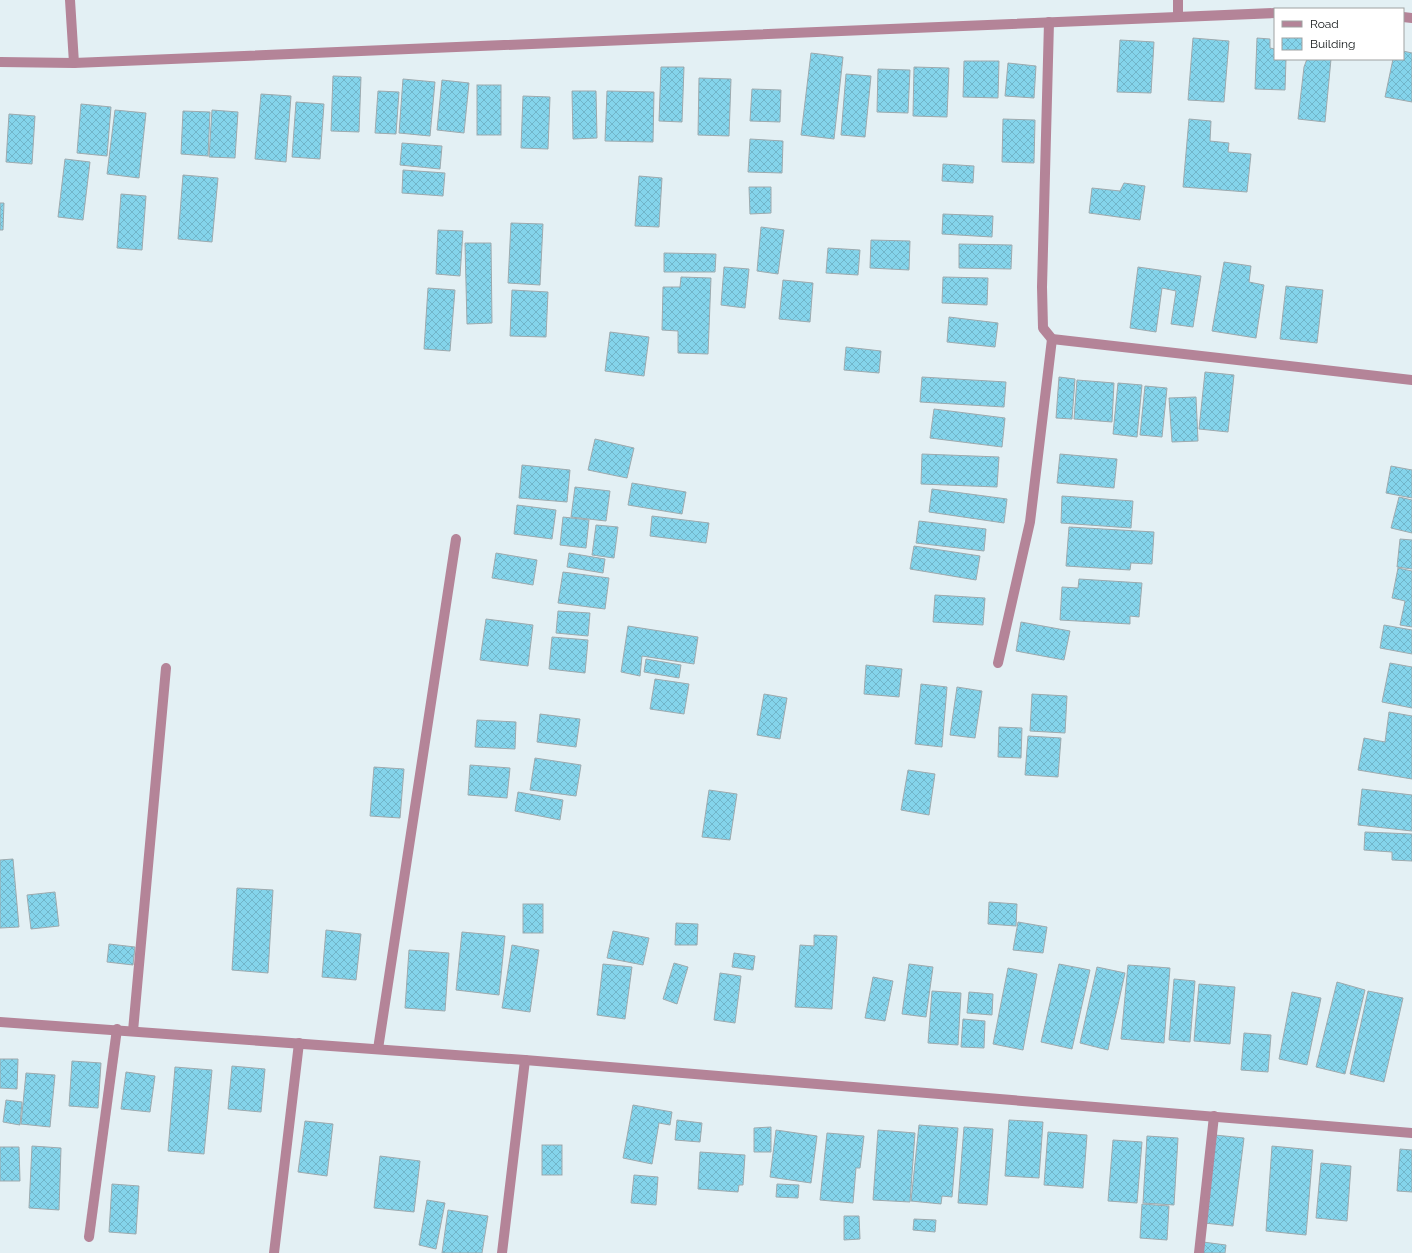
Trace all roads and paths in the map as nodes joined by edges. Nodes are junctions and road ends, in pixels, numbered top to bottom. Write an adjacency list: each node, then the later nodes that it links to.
1 (70, 0): 7 (street)
2 (1178, 0): 4 (street)
3 (1274, 13): 4 (street)
4 (1178, 17): 5 (street)
5 (1048, 22): 7 (street); 8 (street)
6 (0, 62): 7 (street)
7 (74, 62)
8 (1052, 339): 9 (street); 11 (street)
9 (1412, 380)
10 (456, 539): 17 (street)
11 (998, 663)
12 (166, 668): 15 (street)
13 (0, 1022): 14 (street)
14 (117, 1029): 15 (street); 21 (street)
15 (133, 1031): 16 (street)
16 (299, 1043): 17 (street); 22 (street)
17 (378, 1049): 18 (street)
18 (525, 1060): 19 (street); 23 (street)
19 (1214, 1116): 20 (street); 24 (street)
20 (1412, 1133)
21 (89, 1237)
22 (274, 1253)
23 (502, 1253)
24 (1198, 1253)

